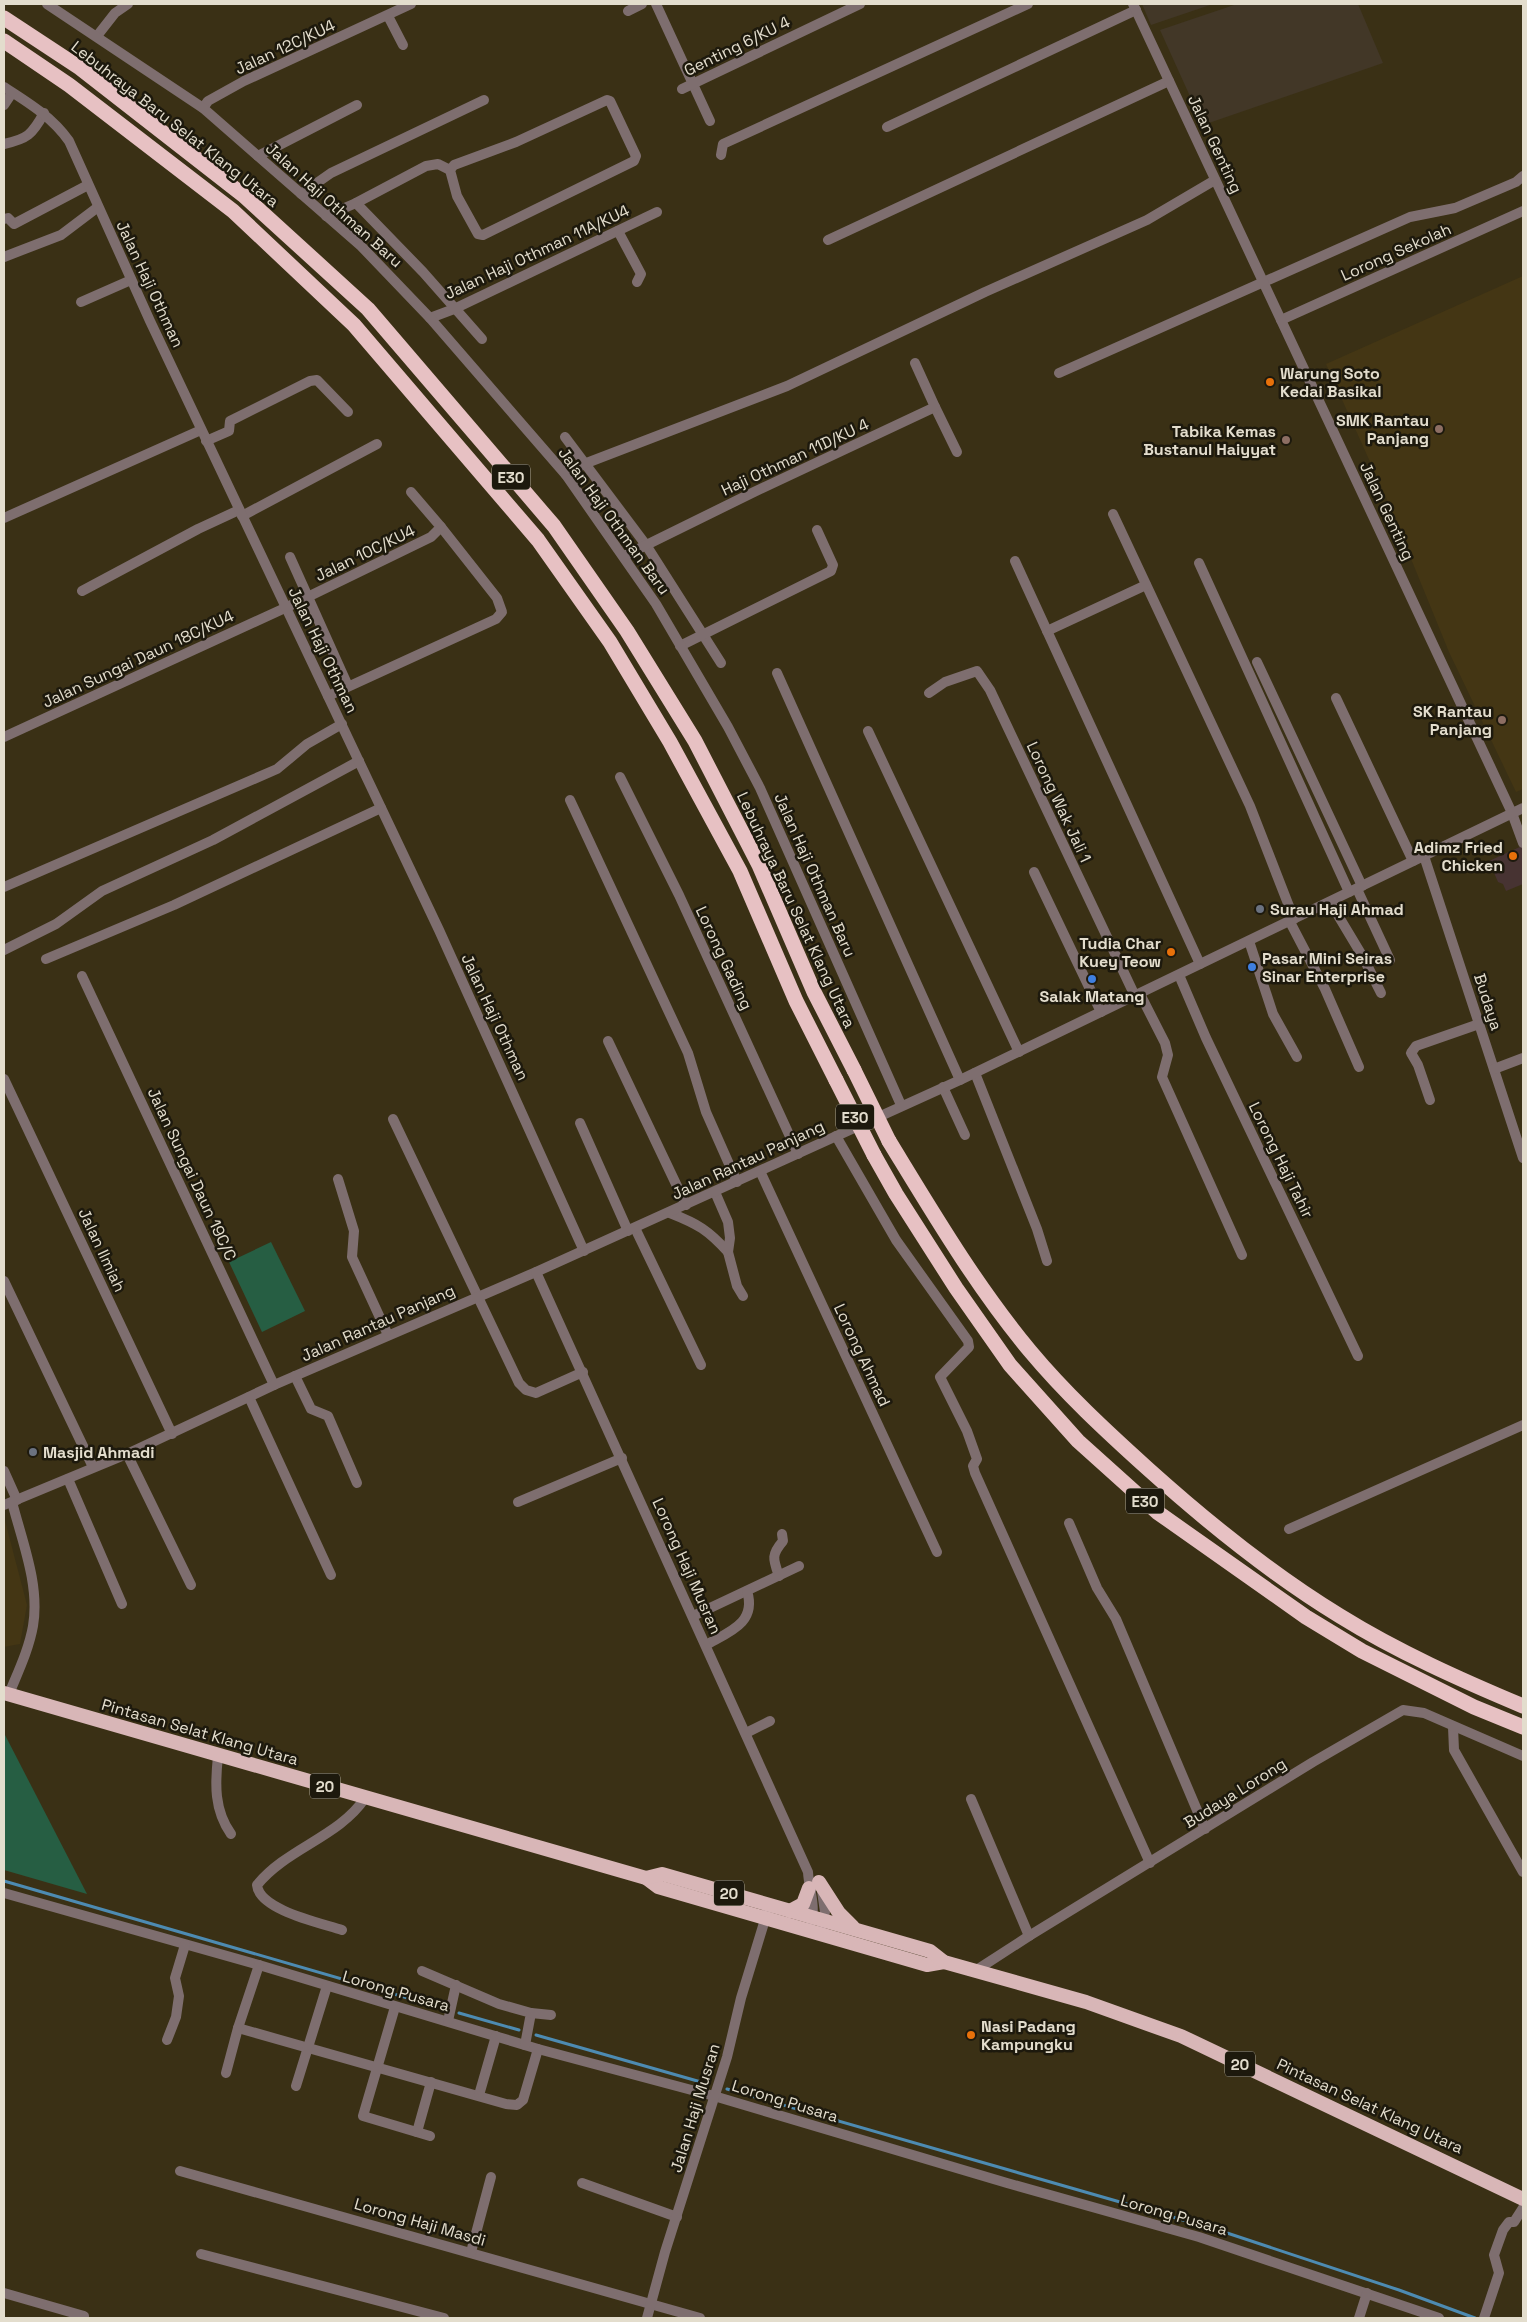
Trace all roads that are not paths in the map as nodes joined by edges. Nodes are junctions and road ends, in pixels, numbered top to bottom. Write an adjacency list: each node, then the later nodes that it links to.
1 (46, 4): 12 (street, Jalan Haji Othman Baru)
2 (128, 4): 12 (street)
3 (411, 4): 10 (street, Jalan 12C/KU4)
4 (642, 4): 9 (street)
5 (656, 4): 16 (street)
6 (860, 4): 16 (street, Genting 6/KU 4)
7 (1028, 4): 27 (street)
8 (1135, 7): 15 (street, Jalan Genting); 25 (street)
9 (628, 11)
10 (388, 16): 14 (street); 22 (street, Jalan 12C/KU4)
11 (4, 18): 178 (highway, Lebuhraya Baru Selat Klang Utara / E30, bridge)
12 (97, 36): 22 (street, Jalan Haji Othman Baru)
13 (4, 41): 181 (highway, Lebuhraya Baru Selat Klang Utara / E30, bridge)
14 (403, 45)
15 (1169, 81): 31 (street, Jalan Genting); 41 (street)
16 (693, 84): 18 (street, Genting 6/KU 4); 24 (street)
17 (8, 90): 20 (street); 23 (street, Jalan Haji Othman)
18 (682, 90)
19 (484, 100): 33 (street)
20 (4, 105)
21 (356, 105): 28 (street)
22 (203, 108): 28 (street, Jalan Haji Othman Baru)
23 (44, 113): 26 (street); 32 (street, Jalan Haji Othman)
24 (710, 121)
25 (887, 127)
26 (4, 144)
27 (721, 155)
28 (258, 156): 33 (street, Jalan Haji Othman Baru)
29 (450, 170): 29 (street); 34 (street)
30 (1523, 176): 44 (street)
31 (1215, 180): 44 (street, Jalan Genting); 60 (street)
32 (88, 185): 35 (street, Jalan Haji Othman); 39 (street)
33 (301, 194): 38 (street, Jalan Haji Othman Baru)
34 (356, 203): 38 (street); 47 (street)
35 (98, 207): 42 (street); 43 (street, Jalan Haji Othman)
36 (1523, 211): 49 (street, Lorong Sekolah)
37 (657, 212): 40 (street, Jalan Haji Othman 11A/KU4)
38 (326, 216): 48 (street, Jalan Haji Othman Baru)
39 (4, 219)
40 (618, 231): 45 (street); 47 (street, Jalan Haji Othman 11A/KU4)
41 (828, 240)
42 (4, 257)
43 (131, 280): 46 (street); 55 (street, Jalan Haji Othman)
44 (1262, 281): 49 (street, Jalan Genting); 52 (street)
45 (637, 282)
46 (81, 302)
47 (454, 308): 48 (street, Jalan Haji Othman 11A/KU4); 50 (street)
48 (430, 318): 61 (street, Jalan Haji Othman Baru)
49 (1281, 320): 95 (street, Jalan Genting)
50 (482, 339)
51 (915, 363): 53 (street)
52 (1059, 373)
53 (936, 407): 59 (street); 68 (street, Haji Othman 11D/KU 4)
54 (348, 412): 57 (street)
55 (201, 430): 57 (street, Jalan Haji Othman); 65 (street)
56 (565, 437): 60 (street)
57 (206, 441): 63 (street, Jalan Haji Othman)
58 (377, 444): 63 (street)
59 (957, 452)
60 (584, 464): 61 (street); 68 (street)
61 (566, 475): 69 (street, Jalan Haji Othman Baru)
62 (411, 492): 66 (street, Jalan 10C/KU4)
63 (241, 513): 74 (street); 76 (street, Jalan Haji Othman)
64 (1113, 514): 73 (street)
65 (4, 518)
66 (441, 527): 75 (street, Jalan 10C/KU4); 83 (street)
67 (817, 530): 78 (street)
68 (646, 545): 69 (street, Haji Othman 11D/KU 4); 78 (street)
69 (624, 556): 79 (street, Jalan Haji Othman Baru)
70 (290, 557): 75 (street)
71 (1014, 561): 77 (street)
72 (1199, 564): 101 (street)
73 (1146, 585): 77 (street); 103 (street)
74 (82, 591)
75 (308, 598): 76 (street, Jalan 10C/KU4); 83 (street)
76 (286, 608): 85 (street, Jalan Haji Othman); 89 (street, Jalan Sungai Daun 18C/KU4)
77 (1047, 631): 108 (street)
78 (703, 633): 79 (street); 81 (street)
79 (680, 646): 126 (street, Jalan Haji Othman Baru)
80 (1257, 662): 101 (street)
81 (721, 663)
82 (777, 673): 123 (street)
83 (348, 686): 85 (street)
84 (929, 693): 112 (street, Lorong Wak Jali 1)
85 (328, 696): 87 (street, Jalan Haji Othman)
86 (1336, 698): 98 (street)
87 (342, 724): 90 (street, Jalan Haji Othman); 100 (street)
88 (868, 731): 116 (street)
89 (4, 737)
90 (359, 761): 93 (street, Jalan Haji Othman); 105 (street)
91 (620, 777): 131 (street, Lorong Gading)
92 (570, 800): 135 (street)
93 (381, 808): 106 (street); 140 (street, Jalan Haji Othman)
94 (1523, 808): 95 (street, Jalan Rantau Panjang)
95 (1512, 813): 96 (street, Jalan Genting); 97 (street, Jalan Rantau Panjang)
96 (1523, 843)
97 (1424, 856): 98 (street, Jalan Rantau Panjang); 114 (street, Budaya)
98 (1413, 861): 101 (street, Jalan Rantau Panjang)
99 (1034, 872): 113 (street)
100 (4, 887)
101 (1356, 889): 102 (street, Jalan Rantau Panjang); 107 (street)
102 (1330, 902): 103 (street, Jalan Rantau Panjang); 111 (street)
103 (1292, 920): 104 (street, Jalan Rantau Panjang); 119 (street)
104 (1249, 941): 108 (street, Jalan Rantau Panjang); 117 (street)
105 (4, 950)
106 (46, 959)
107 (1390, 960)
108 (1200, 964): 109 (street, Jalan Rantau Panjang)
109 (1179, 975): 112 (street, Jalan Rantau Panjang); 149 (street, Lorong Haji Tahir)
110 (82, 976): 153 (street, Jalan Sungai Daun 19C/C)
111 (1381, 993)
112 (1137, 995): 113 (street, Jalan Rantau Panjang); 142 (street)
113 (1101, 1012): 116 (street, Jalan Rantau Panjang)
114 (1479, 1024): 120 (street, Budaya); 125 (street)
115 (608, 1041): 137 (street)
116 (1019, 1052): 121 (street, Jalan Rantau Panjang)
117 (1297, 1057)
118 (1523, 1058): 120 (street)
119 (1359, 1067)
120 (1494, 1069): 132 (street, Budaya)
121 (975, 1073): 123 (street, Jalan Rantau Panjang); 143 (street)
122 (4, 1079): 156 (street, Jalan Ilmiah)
123 (960, 1080): 124 (street, Jalan Rantau Panjang)
124 (943, 1087): 126 (street, Jalan Rantau Panjang); 129 (street)
125 (1430, 1100)
126 (901, 1105): 130 (street, Jalan Rantau Panjang)
127 (393, 1118): 146 (street)
128 (580, 1123): 139 (street)
129 (965, 1135)
130 (836, 1136): 131 (street, Jalan Rantau Panjang); 189 (street)
131 (798, 1154): 133 (street, Jalan Rantau Panjang)
132 (1523, 1158)
133 (760, 1171): 135 (street, Jalan Rantau Panjang); 168 (street, Lorong Ahmad)
134 (338, 1179): 148 (street)
135 (737, 1182): 136 (street, Jalan Rantau Panjang)
136 (715, 1192): 137 (street, Jalan Rantau Panjang); 141 (street)
137 (686, 1205): 138 (street, Jalan Rantau Panjang)
138 (670, 1213): 139 (street, Jalan Rantau Panjang); 141 (street)
139 (632, 1229): 140 (street, Jalan Rantau Panjang); 150 (street)
140 (584, 1251): 144 (street, Jalan Rantau Panjang)
141 (728, 1252): 147 (street)
142 (1242, 1255)
143 (1047, 1261)
144 (536, 1272): 146 (street, Jalan Rantau Panjang); 151 (street, Lorong Haji Musran)
145 (4, 1281): 159 (street)
146 (476, 1296): 148 (street, Jalan Rantau Panjang); 151 (street)
147 (743, 1296)
148 (388, 1335): 152 (street, Jalan Rantau Panjang)
149 (1358, 1356)
150 (701, 1365)
151 (583, 1372): 158 (street, Lorong Haji Musran)
152 (295, 1376): 153 (street, Jalan Rantau Panjang); 162 (street)
153 (274, 1385): 154 (street, Jalan Rantau Panjang)
154 (248, 1397): 156 (street, Jalan Rantau Panjang); 170 (street)
155 (1523, 1425): 166 (street)
156 (172, 1434): 157 (street, Jalan Rantau Panjang)
157 (127, 1454): 159 (street, Jalan Rantau Panjang); 172 (street)
158 (622, 1458): 164 (street); 175 (street, Lorong Haji Musran)
159 (94, 1467): 161 (street, Jalan Rantau Panjang)
160 (4, 1472): 163 (street)
161 (68, 1479): 163 (street, Jalan Rantau Panjang); 174 (street)
162 (357, 1483)
163 (11, 1502): 177 (street)
164 (518, 1502)
165 (1069, 1523): 187 (street)
166 (1289, 1529)
167 (782, 1534): 171 (street)
168 (937, 1552)
169 (798, 1566): 171 (street)
170 (331, 1575)
171 (779, 1576): 173 (street)
172 (191, 1585)
173 (747, 1591): 175 (street); 176 (street)
174 (122, 1604)
175 (693, 1616): 176 (street, Lorong Haji Musran)
176 (706, 1645): 182 (street, Lorong Haji Musran)
177 (6, 1694): 183 (highway, Pintasan Selat Klang Utara / 20)
178 (1523, 1706)
179 (770, 1721): 182 (street)
180 (1453, 1727): 184 (street, Budaya Lorong); 187 (street, Budaya Lorong); 190 (street)
181 (1523, 1727)
182 (746, 1733): 191 (street, Lorong Haji Musran)
183 (218, 1756): 185 (highway, Pintasan Selat Klang Utara / 20); 188 (street)
184 (1523, 1756)
185 (366, 1798): 194 (highway, Pintasan Selat Klang Utara / 20); 196 (street)
186 (971, 1799): 198 (street)
187 (1205, 1829): 189 (street, Budaya Lorong)
188 (231, 1834)
189 (1150, 1863): 198 (street, Budaya Lorong)
190 (1523, 1872)
191 (814, 1885): 193 (highway); 195 (street); 197 (highway)
192 (4, 1894): 199 (street, Lorong Pusara)
193 (790, 1911): 194 (highway, Pintasan Selat Klang Utara / 20); 195 (highway, Pintasan Selat Klang Utara / 20)
194 (767, 1912): 195 (highway, Pintasan Selat Klang Utara / 20); 221 (street, Jalan Haji Musran)
195 (816, 1925): 197 (highway, Pintasan Selat Klang Utara / 20); 200 (highway, Pintasan Selat Klang Utara / 20)
196 (342, 1930)
197 (857, 1930): 200 (highway, Pintasan Selat Klang Utara / 20)
198 (1029, 1936): 203 (street, Budaya Lorong)
199 (185, 1945): 201 (street, Lorong Pusara); 212 (street)
200 (944, 1962): 203 (highway, Pintasan Selat Klang Utara / 20)
201 (259, 1966): 204 (street, Lorong Pusara); 210 (street)
202 (422, 1971): 205 (street)
203 (975, 1971): 227 (highway, Pintasan Selat Klang Utara / 20)
204 (327, 1986): 206 (street, Lorong Pusara); 214 (street)
205 (456, 1986): 207 (street); 209 (street)
206 (395, 2007): 209 (street, Lorong Pusara); 216 (street)
207 (532, 2013): 208 (street); 213 (street)
208 (552, 2015)
209 (448, 2021): 211 (street, Lorong Pusara)
210 (238, 2028): 214 (street); 217 (street)
211 (496, 2036): 213 (street, Lorong Pusara); 220 (street)
212 (167, 2040)
213 (525, 2045): 215 (street, Lorong Pusara)
214 (308, 2047): 216 (street); 219 (street)
215 (538, 2049): 220 (street); 221 (street, Lorong Pusara)
216 (377, 2067): 218 (street); 222 (street)
217 (226, 2073)
218 (431, 2082): 220 (street); 222 (street)
219 (296, 2086)
220 (479, 2095)
221 (714, 2096): 229 (street, Jalan Haji Musran); 233 (street, Lorong Pusara)
222 (417, 2132): 223 (street)
223 (430, 2136)
224 (180, 2171): 230 (street, Lorong Haji Masdi)
225 (491, 2177): 230 (street)
226 (582, 2183): 229 (street)
227 (1523, 2199)
228 (1523, 2208): 241 (street)
229 (676, 2217): 234 (street, Jalan Haji Musran)
230 (471, 2252): 234 (street, Lorong Haji Masdi)
231 (201, 2254): 236 (street)
232 (4, 2293): 235 (street)
233 (1367, 2293): 239 (street); 240 (street, Lorong Pusara)
234 (651, 2304): 237 (street, Jalan Haji Musran); 238 (street, Lorong Haji Masdi)
235 (84, 2316)
236 (444, 2318)
237 (647, 2318)
238 (700, 2318)
239 (1359, 2318)
240 (1439, 2318)
241 (1484, 2318)

